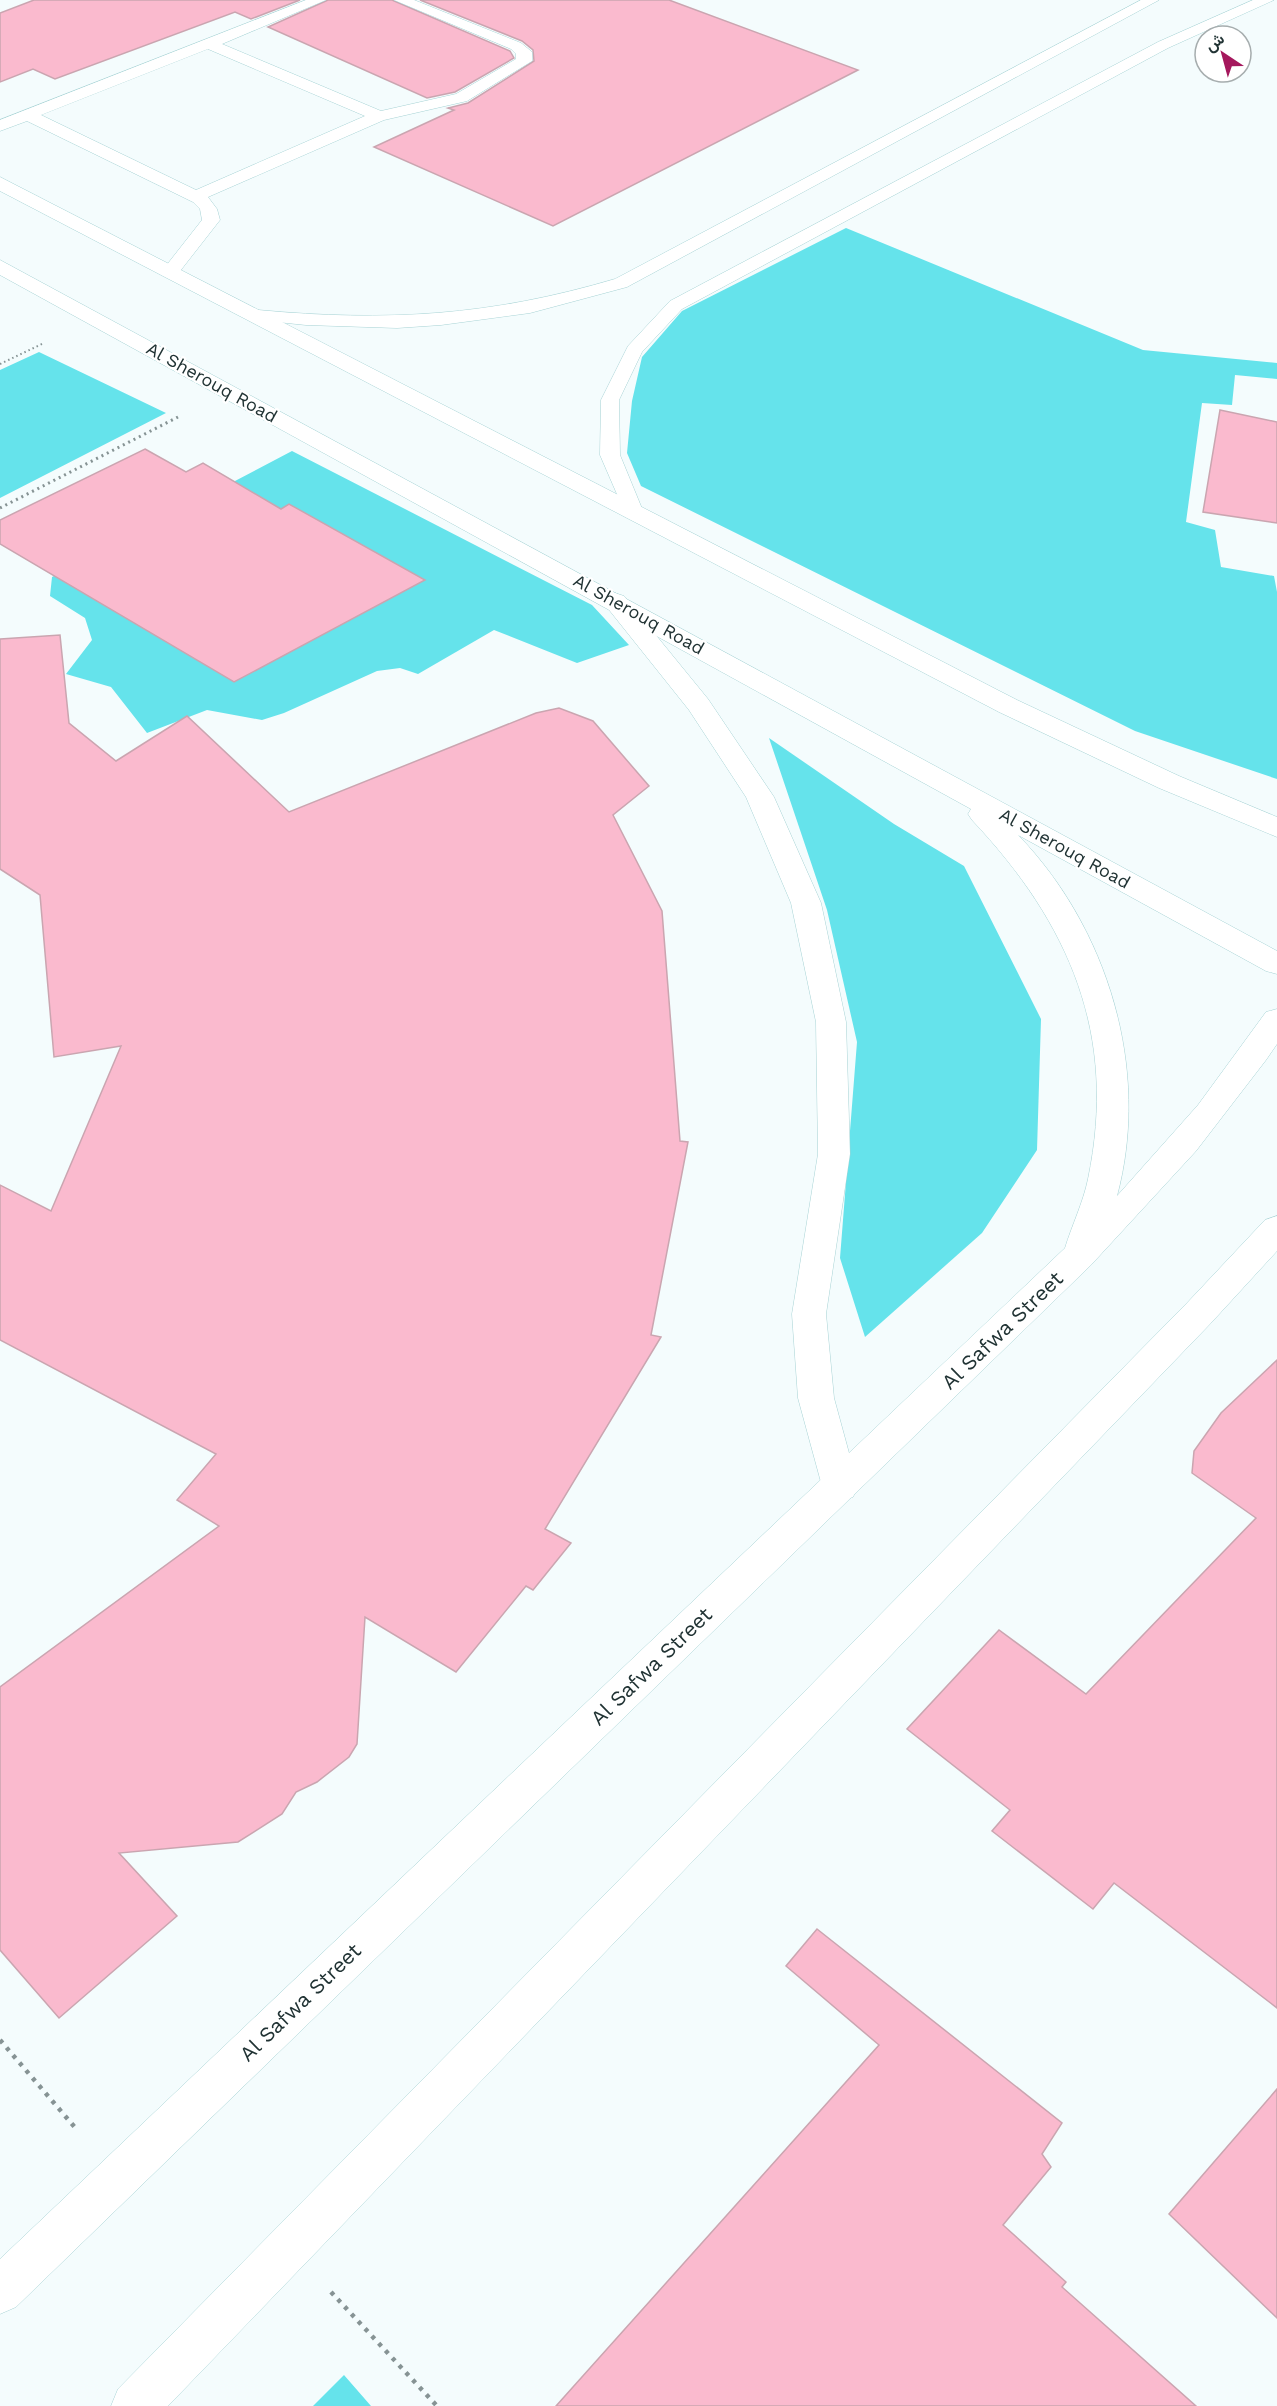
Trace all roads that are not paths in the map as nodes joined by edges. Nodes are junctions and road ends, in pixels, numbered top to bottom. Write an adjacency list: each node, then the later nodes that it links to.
1 (320, 0): 5 (lane)
2 (401, 0): 8 (lane)
3 (1152, 0): 6 (lane)
4 (1267, 0): 10 (lane)
5 (209, 44): 7 (lane); 8 (lane)
6 (940, 115): 10 (lane); 15 (lane)
7 (30, 116): 9 (lane); 12 (lane)
8 (379, 117): 12 (lane)
9 (0, 126)
10 (994, 135): 16 (lane)
11 (0, 183): 14 (street)
12 (196, 196): 14 (lane)
13 (0, 266): 17 (street, Al Sherouq Road)
14 (171, 271): 15 (street)
15 (258, 315): 16 (street)
16 (633, 512): 19 (street)
17 (615, 602): 18 (street, Al Sherouq Road); 24 (street)
18 (953, 786): 20 (street, Al Sherouq Road); 23 (street)
19 (1277, 828)
20 (1277, 964)
21 (1277, 1020): 23 (street, Al Safwa Street)
22 (1277, 1229): 26 (street)
23 (1079, 1256): 24 (street, Al Safwa Street)
24 (840, 1486): 25 (street, Al Safwa Street)
25 (0, 2291)
26 (135, 2406)

